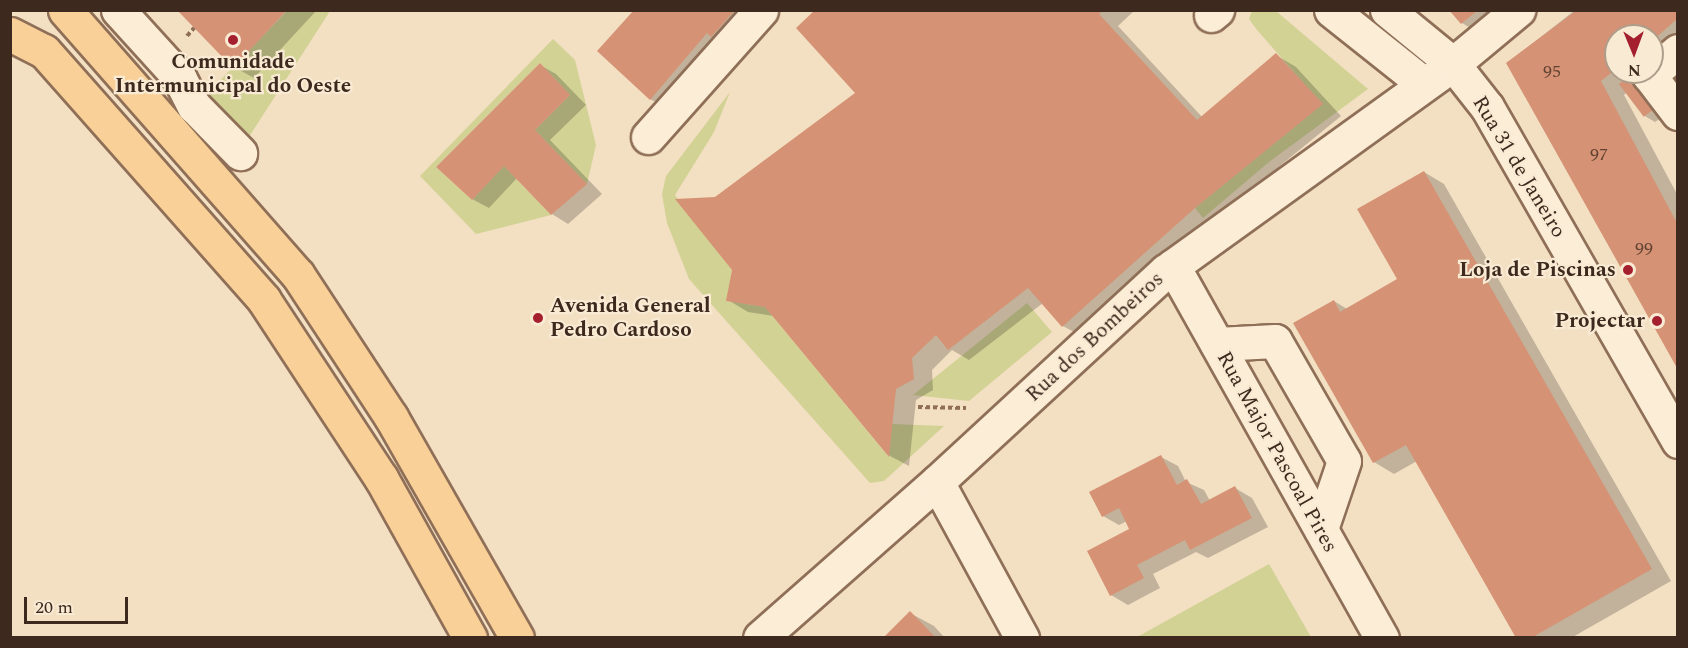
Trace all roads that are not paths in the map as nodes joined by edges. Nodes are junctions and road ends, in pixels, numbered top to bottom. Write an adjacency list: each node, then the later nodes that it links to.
1 (65, 10): 20 (main road)
2 (118, 10): 13 (street)
3 (761, 10): 12 (street)
4 (1331, 10): 10 (street)
5 (1387, 10): 9 (street, Rua 31 de Janeiro)
6 (1518, 10): 9 (street, Rua dos Bombeiros)
7 (10, 34): 19 (main road)
8 (1677, 51): 11 (street)
9 (1453, 64): 10 (street, Rua dos Bombeiros); 16 (street, Rua 31 de Janeiro)
10 (1424, 84): 14 (street, Rua dos Bombeiros)
11 (1677, 112)
12 (648, 137)
13 (240, 153)
14 (1173, 266): 15 (street, Rua Major Pascoal Pires); 17 (street, Rua dos Bombeiros)
15 (1217, 344): 18 (street, Rua Major Pascoal Pires); 18 (street)
16 (1677, 441)
17 (938, 482): 21 (street, Rua dos Bombeiros); 22 (street)
18 (1321, 529): 23 (street, Rua Major Pascoal Pires)
19 (470, 638)
20 (517, 638)
21 (760, 638)
22 (1022, 638)
23 (1382, 638)

